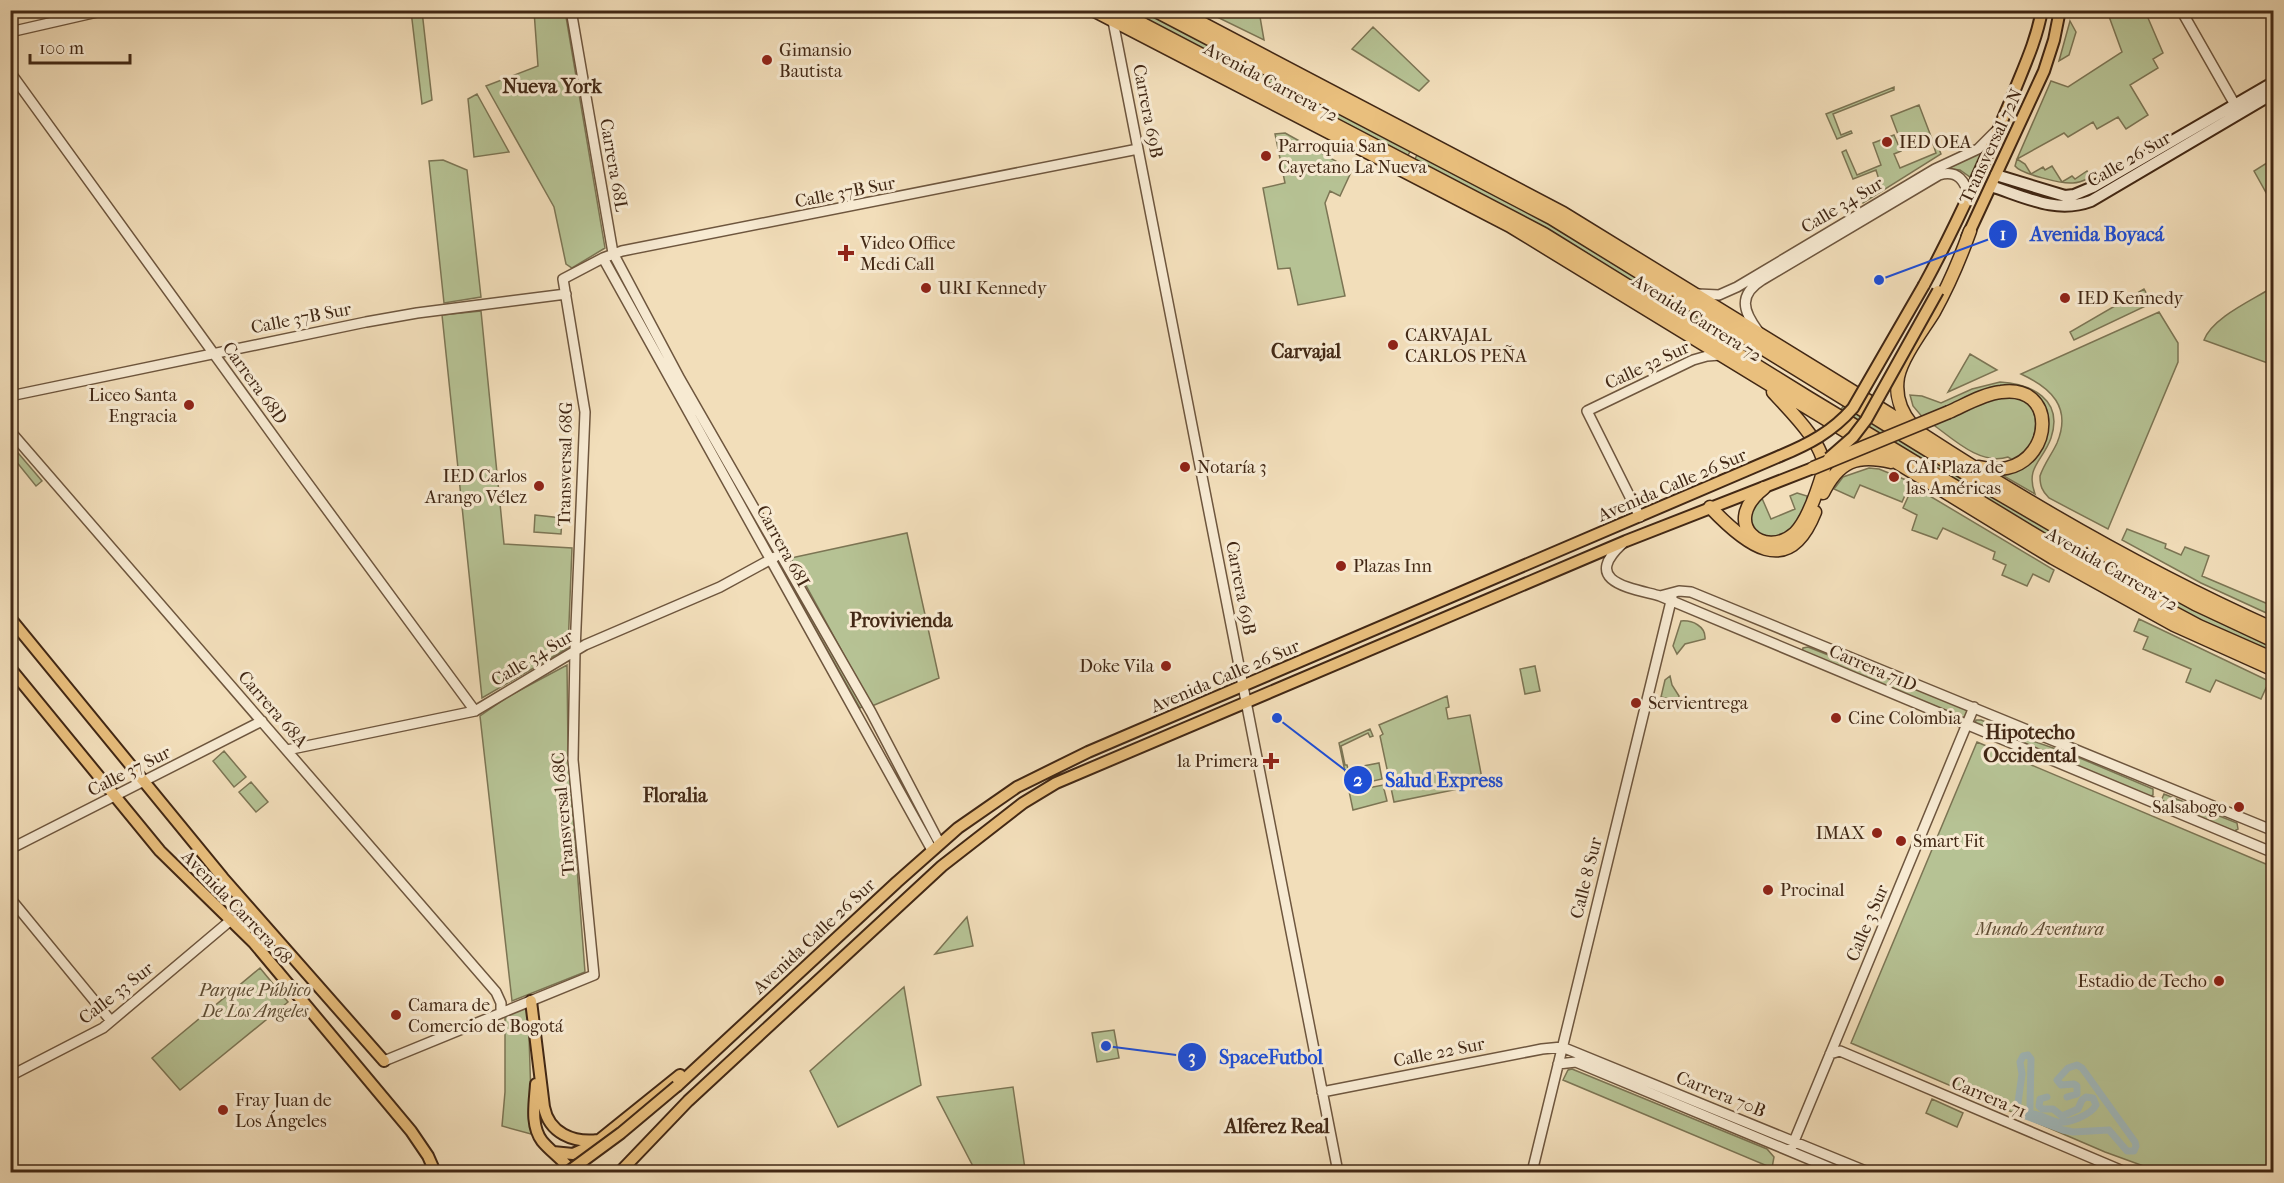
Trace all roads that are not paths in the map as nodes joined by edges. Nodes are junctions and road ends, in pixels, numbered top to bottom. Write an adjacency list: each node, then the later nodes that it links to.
1 (106, 10): 10 (street)
2 (571, 10): 31 (street, Carrera 68L)
3 (1093, 10): 9 (highway, Avenida Carrera 72)
4 (1154, 10): 15 (highway, Avenida Carrera 72)
5 (1177, 10): 12 (highway, Avenida Carrera 72)
6 (2042, 10): 18 (main road, Transversal 72N)
7 (2060, 10): 21 (main road, Transversal 72N)
8 (2181, 10): 16 (street)
9 (1113, 14): 17 (highway, Avenida Carrera 72); 19 (highway, Avenida Carrera 72); 20 (street, Carrera 69B)
10 (10, 32)
11 (10, 72): 43 (street, Carrera 68D)
12 (1309, 78): 15 (highway); 28 (highway, Avenida Carrera 72)
13 (2274, 82): 16 (main road, Calle 26 Sur)
14 (2274, 93): 16 (main road, Calle 26 Sur)
15 (1328, 100): 26 (highway, Avenida Carrera 72)
16 (2238, 108): 23 (main road, Calle 26 Sur)
17 (1336, 124): 19 (highway); 29 (highway, Avenida Carrera 72)
18 (2000, 126): 24 (main road, Transversal 72N); 30 (street, Calle 34 Sur)
19 (1351, 144): 27 (highway, Avenida Carrera 72)
20 (1138, 149): 31 (street, Calle 37B Sur); 71 (street, Carrera 69B)
21 (1996, 175): 22 (main road, Transversal 72N); 23 (main road, Calle 26 Sur)
22 (1991, 186): 23 (main road, Calle 26 Sur); 25 (main road, Transversal 72N)
23 (2088, 196)
24 (1969, 198): 30 (street, Calle 34 Sur); 36 (main road, Transversal 72N)
25 (1970, 231): 37 (main road, Transversal 72N); 48 (highway)
26 (1580, 235): 28 (highway); 33 (highway, Avenida Carrera 72)
27 (1535, 241): 29 (highway); 41 (highway, Avenida Carrera 72)
28 (1617, 246): 35 (highway, Avenida Carrera 72)
29 (1575, 251): 39 (highway, Avenida Carrera 72)
30 (1801, 252): 38 (street, Calle 34 Sur); 42 (street, Calle 34 Sur)
31 (613, 253): 32 (street, Calle 37B Sur); 58 (street, Carrera 68I)
32 (603, 258): 34 (street, Calle 37B Sur); 58 (street, Carrera 68I)
33 (1646, 275): 35 (highway); 55 (highway, Avenida Carrera 72)
34 (563, 279): 40 (street, Transversal 68G)
35 (1671, 279): 38 (highway, Avenida Carrera 72)
36 (1924, 285): 54 (main road, Avenida Calle 26 Sur, bridge)
37 (1938, 291): 51 (main road, Avenida Calle 26 Sur, bridge)
38 (1693, 292): 42 (highway, Avenida Carrera 72)
39 (1643, 293): 41 (highway); 66 (highway, Avenida Carrera 72)
40 (566, 294): 43 (street, Calle 37B Sur); 67 (street, Transversal 68G)
41 (1664, 320): 44 (highway, Avenida Carrera 72)
42 (1759, 333): 48 (highway, Avenida Carrera 72)
43 (213, 352): 46 (street, Calle 37B Sur); 74 (street, Carrera 68D)
44 (1722, 356): 45 (highway, Avenida Carrera 72); 54 (street, Calle 32 Sur)
45 (1760, 379): 49 (highway, Avenida Carrera 72); 52 (highway)
46 (10, 396)
47 (10, 431): 75 (street, Carrera 68A)
48 (1922, 434): 50 (highway, Avenida Carrera 72)
49 (1901, 465): 53 (highway); 65 (highway, Avenida Carrera 72)
50 (1973, 467): 51 (highway, bridge); 56 (highway, Avenida Carrera 72)
51 (1813, 468): 52 (main road, Avenida Calle 26 Sur)
52 (1764, 488): 53 (main road, Avenida Calle 26 Sur)
53 (1710, 507): 57 (main road, Avenida Calle 26 Sur)
54 (1640, 517): 71 (main road, Avenida Calle 26 Sur)
55 (2052, 525): 56 (highway); 62 (highway, Avenida Carrera 72)
56 (2081, 530): 59 (highway, Avenida Carrera 72)
57 (1626, 541): 60 (street, Carrera 71D); 72 (main road, Avenida Calle 26 Sur)
58 (776, 556): 67 (street, Calle 34 Sur); 87 (street, Carrera 68I)
59 (2196, 593): 62 (highway); 63 (highway, Avenida Carrera 72)
60 (1672, 596): 73 (street, Carrera 71D); 76 (street, Carrera 71D); 98 (street, Calle 8 Sur)
61 (10, 618): 80 (main road, Avenida Carrera 68)
62 (2224, 618): 64 (highway, Avenida Carrera 72)
63 (2274, 629)
64 (2274, 641)
65 (2214, 644): 66 (highway); 70 (highway, Avenida Carrera 72)
66 (2239, 644): 68 (highway, Avenida Carrera 72)
67 (575, 651): 74 (street, Calle 34 Sur); 92 (street, Transversal 68C)
68 (2274, 659)
69 (10, 668): 82 (main road, Avenida Carrera 68)
70 (2274, 670)
71 (1243, 686): 72 (street, Carrera 69B); 87 (main road, Avenida Calle 26 Sur)
72 (1246, 702): 104 (street, Carrera 69B); 111 (main road, Avenida Calle 26 Sur)
73 (1974, 707): 76 (street, Calle 3 Sur); 77 (street, Carrera 71D)
74 (475, 711): 78 (street, Calle 34 Sur)
75 (262, 721): 78 (street, Carrera 68A); 80 (street, Calle 37 Sur)
76 (1966, 726): 79 (street, Carrera 71D); 95 (street, Calle 3 Sur)
77 (2069, 747): 79 (street); 81 (street, Carrera 71D)
78 (287, 750): 93 (street, Carrera 68A)
79 (2062, 765): 83 (street, Carrera 71D)
80 (143, 782): 82 (street, Calle 37 Sur); 101 (main road, Avenida Carrera 68)
81 (2161, 785): 83 (street); 84 (street, Carrera 71D)
82 (114, 796): 88 (street, Calle 37 Sur); 91 (main road, Avenida Carrera 68)
83 (2154, 803): 86 (street, Carrera 71D)
84 (2250, 821): 85 (street, Carrera 71D); 86 (street)
85 (2274, 831)
86 (2243, 840): 89 (street, Carrera 71D)
87 (936, 847): 96 (main road, Avenida Calle 26 Sur)
88 (10, 849)
89 (2274, 853)
90 (10, 898): 94 (street)
91 (231, 920): 94 (street, Calle 33 Sur); 109 (main road, Avenida Carrera 68)
92 (531, 1001): 93 (street); 97 (main road)
93 (501, 1013): 101 (street)
94 (111, 1022): 103 (street, Calle 33 Sur)
95 (1836, 1039): 99 (street); 100 (street, Calle 3 Sur)
96 (723, 1042): 105 (main road); 110 (main road, Avenida Calle 26 Sur, bridge)
97 (536, 1047): 105 (main road); 108 (main road)
98 (1562, 1047): 102 (street, Calle 8 Sur); 104 (street, Calle 22 Sur); 106 (street, Carrera 70B)
99 (1840, 1051): 100 (street); 116 (street, Carrera 71)
100 (1830, 1054): 106 (street, Calle 3 Sur)
101 (384, 1061)
102 (1558, 1064): 107 (street, Carrera 70B); 113 (street, Calle 8 Sur)
103 (10, 1076)
104 (1322, 1092): 112 (street, Carrera 69B)
105 (601, 1140): 108 (main road)
106 (1794, 1141): 107 (street, Calle 3 Sur); 115 (street, Carrera 70B)
107 (1790, 1151): 114 (street, Carrera 70B)
108 (553, 1152): 110 (main road)
109 (435, 1173)
110 (570, 1173)
111 (620, 1173)
112 (1338, 1173)
113 (1532, 1173)
114 (1840, 1173)
115 (1868, 1173)
116 (2125, 1173)

